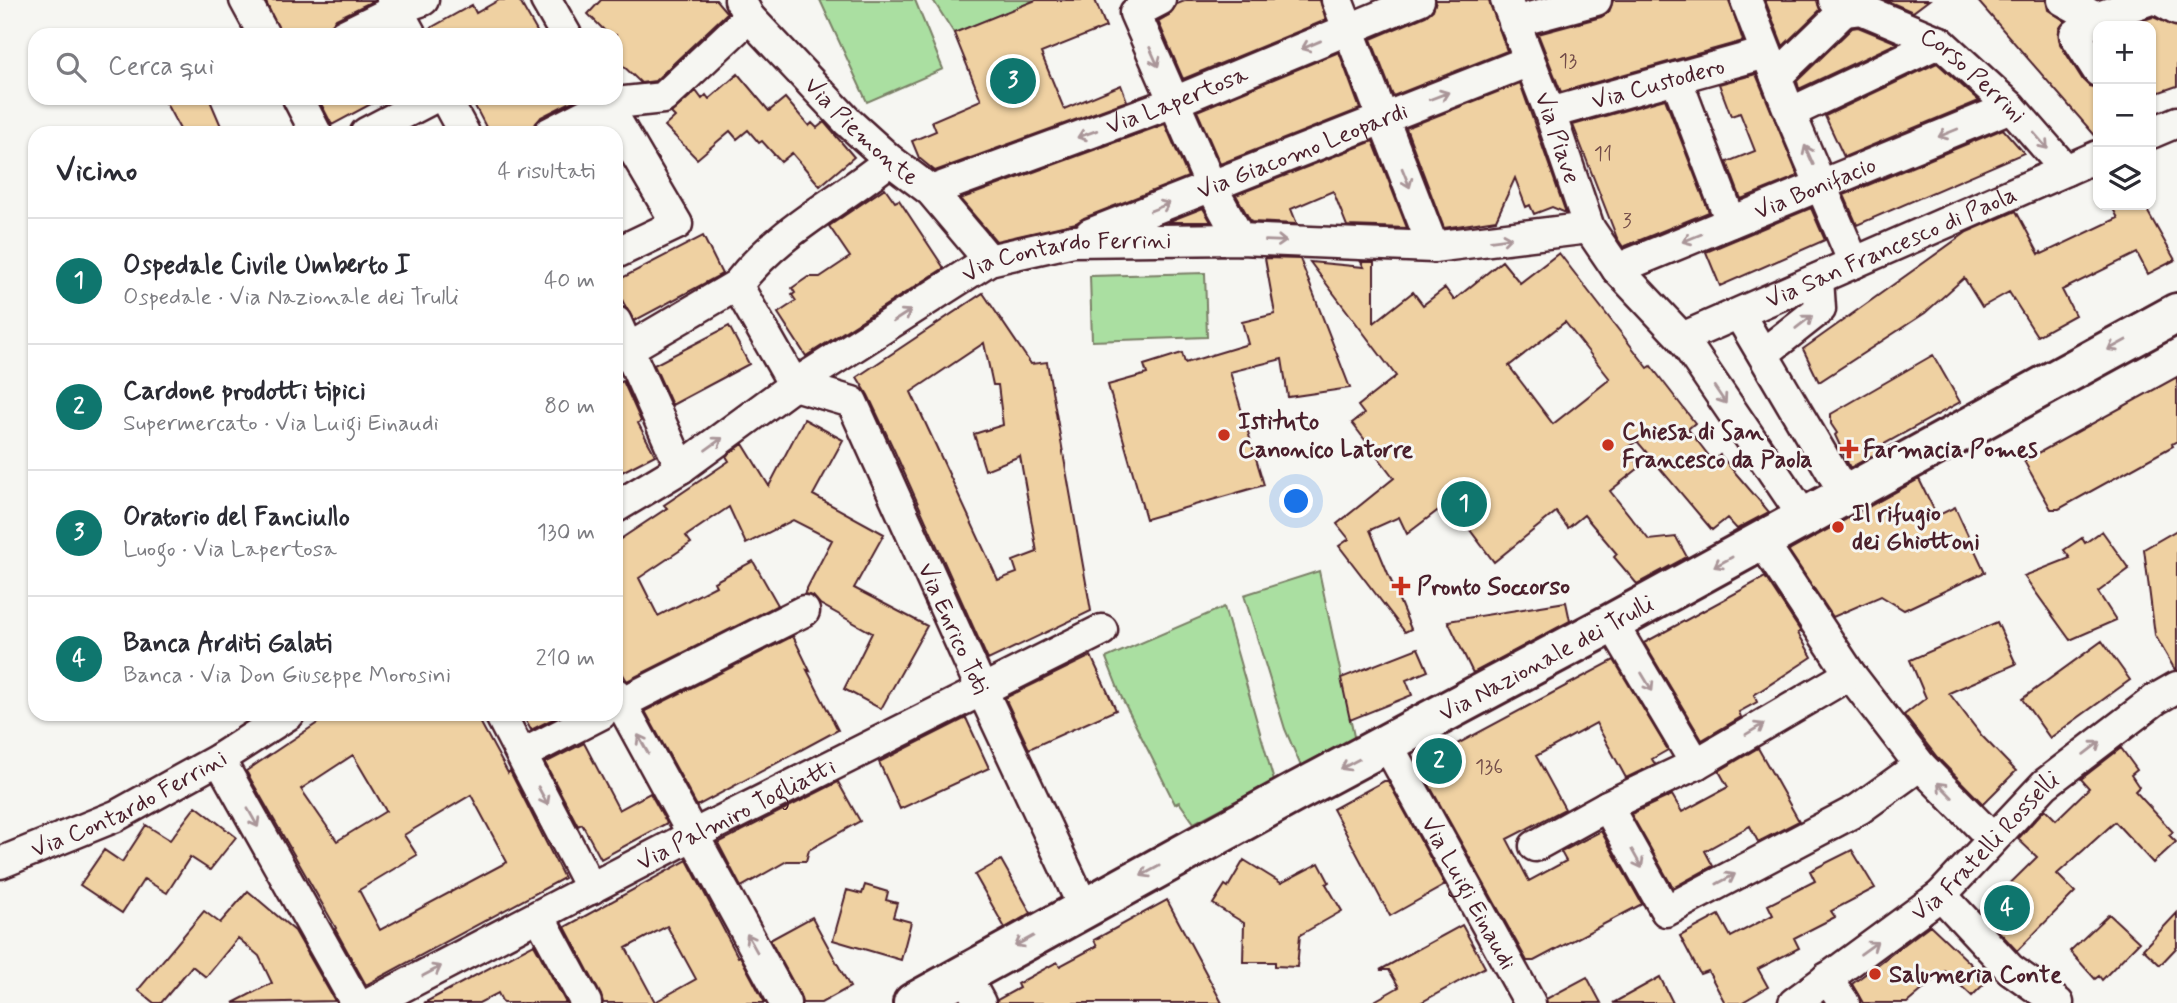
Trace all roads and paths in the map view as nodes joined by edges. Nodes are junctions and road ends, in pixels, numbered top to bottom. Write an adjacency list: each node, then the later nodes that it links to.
1 (245, 0): 15 (street)
2 (546, 0): 17 (street)
3 (1160, 0): 25 (street, one-way to 25)
4 (1337, 0): 18 (street)
5 (1419, 0): 18 (street, Via Lapertosa)
6 (1596, 0): 13 (street)
7 (1746, 0): 22 (street)
8 (2063, 0): 14 (street)
9 (2148, 0): 14 (street)
10 (1849, 5): 19 (street, Corso Perrini); 22 (street)
11 (745, 8): 24 (street); 44 (street, Via Piemonte)
12 (406, 11): 16 (street)
13 (1510, 11): 20 (street, Via Piave)
14 (2096, 18): 21 (street)
15 (260, 28)
16 (362, 28)
17 (558, 28)
18 (1348, 29): 25 (street, Via Lapertosa, one-way to 25); 34 (street)
19 (1940, 42): 31 (street, Corso Perrini); 33 (street)
20 (1528, 61): 32 (street, Via Piave); 34 (street, Via Giacomo Leopardi, one-way to 20)
21 (2093, 63)
22 (1771, 65): 23 (street, Via Custodero); 33 (street)
23 (1676, 78): 32 (street, Via Custodero); 49 (street)
24 (623, 100)
25 (1174, 102): 47 (street); 48 (street, Via Lapertosa, one-way to 48)
26 (302, 105): 36 (street)
27 (420, 105): 37 (street)
28 (449, 105): 38 (street)
29 (598, 105): 39 (street)
30 (607, 105): 40 (street)
31 (2011, 107): 45 (street, Corso Perrini, one-way to 45); 46 (street, Via Bonifacio, one-way to 46)
32 (1549, 113): 50 (street, Via Piave)
33 (1790, 113): 46 (street, one-way to 33)
34 (1382, 118): 47 (street, Via Giacomo Leopardi); 53 (street, one-way to 53)
35 (2177, 122): 41 (street)
36 (312, 126)
37 (379, 126)
38 (460, 126)
39 (561, 126)
40 (620, 126)
41 (2156, 131)
42 (623, 132): 54 (street)
43 (2093, 158): 45 (street, Via San Francesco di Paola)
44 (890, 160): 48 (street, Via Piemonte); 59 (street)
45 (2066, 170): 56 (street, Via San Francesco di Paola)
46 (1822, 185): 49 (street, Via Bonifacio); 56 (street)
47 (1211, 186): 51 (street); 52 (street, Via Giacomo Leopardi, one-way to 47)
48 (931, 191): 55 (street, Via Piemonte)
49 (1731, 222): 57 (street, Via Bonifacio, one-way to 57)
50 (1588, 228): 53 (street, Via Contardo Ferrini, one-way to 50); 57 (street, Via Piave)
51 (1240, 239): 52 (street, Via Contardo Ferrini); 53 (street, Via Contardo Ferrini, one-way to 53)
52 (1073, 241): 55 (street, Via Contardo Ferrini)
53 (1433, 247)
54 (623, 250)
55 (989, 260): 66 (street, Via Contardo Ferrini, one-way to 55)
56 (1854, 263): 58 (street, Via San Francesco di Paola)
57 (1617, 269): 62 (street, Via Piave)
58 (1818, 279): 61 (street, Via San Francesco di Paola); 65 (street, one-way to 58)
59 (737, 285): 63 (street); 66 (street)
60 (2177, 313): 68 (street, Via Nazionale dei Trulli, one-way to 68)
61 (1739, 314): 62 (street, Via San Francesco di Paola); 65 (street)
62 (1682, 338): 70 (street, Via Piave, one-way to 70)
63 (623, 341)
64 (623, 348): 67 (street)
65 (1763, 354): 68 (street)
66 (794, 385): 67 (street, Via Contardo Ferrini, one-way to 66); 77 (street, Via Enrico Toti)
67 (681, 468): 69 (street, Via Contardo Ferrini)
68 (1845, 494): 70 (street, Via Nazionale dei Trulli)
69 (623, 503)
70 (1804, 517): 71 (street, Via Nazionale dei Trulli)
71 (1762, 541): 73 (street, Via Nazionale dei Trulli, one-way to 73); 75 (street)
72 (804, 611): 78 (street)
73 (1612, 623): 83 (street, Via Nazionale dei Trulli); 86 (street, one-way to 86)
74 (1102, 630): 77 (street, Via Palmiro Togliatti)
75 (1850, 674): 86 (street, one-way to 75); 87 (street)
76 (2177, 687): 90 (street, Via Fratelli Rosselli, one-way to 76)
77 (982, 690): 89 (street, Via Palmiro Togliatti); 95 (street, Via Enrico Toti)
78 (623, 701)
79 (623, 720): 89 (street, one-way to 79)
80 (278, 721): 85 (street, Via Contardo Ferrini)
81 (504, 721): 93 (street, one-way to 93)
82 (585, 721): 84 (street)
83 (1387, 744): 95 (street, Via Nazionale dei Trulli, one-way to 95); 104 (street, Via Luigi Einaudi)
84 (535, 748)
85 (219, 758): 92 (street, Via Contardo Ferrini); 99 (street, one-way to 99)
86 (1696, 764): 88 (street)
87 (1920, 765): 88 (street, one-way to 87); 90 (street, one-way to 87)
88 (1607, 806): 91 (street)
89 (693, 835): 93 (street, Via Palmiro Togliatti); 102 (street, one-way to 89)
90 (1993, 839): 94 (street, Via Fratelli Rosselli)
91 (1535, 846)
92 (0, 863)
93 (591, 888): 96 (street, Via Palmiro Togliatti)
94 (1941, 895): 97 (street, Via Fratelli Rosselli, one-way to 94); 107 (street)
95 (1084, 908): 98 (street, Via Nazionale dei Trulli, one-way to 98)
96 (539, 916): 100 (street, Via Palmiro Togliatti, one-way to 96); 101 (street)
97 (1827, 978): 105 (street, Via Fratelli Rosselli); 106 (street)
98 (972, 989): 103 (street, Via Nazionale dei Trulli)
99 (356, 1003)
100 (372, 1003)
101 (586, 1003)
102 (785, 1003)
103 (913, 1003)
104 (1530, 1003)
105 (1794, 1003)
106 (1844, 1003)
107 (2058, 1003)

